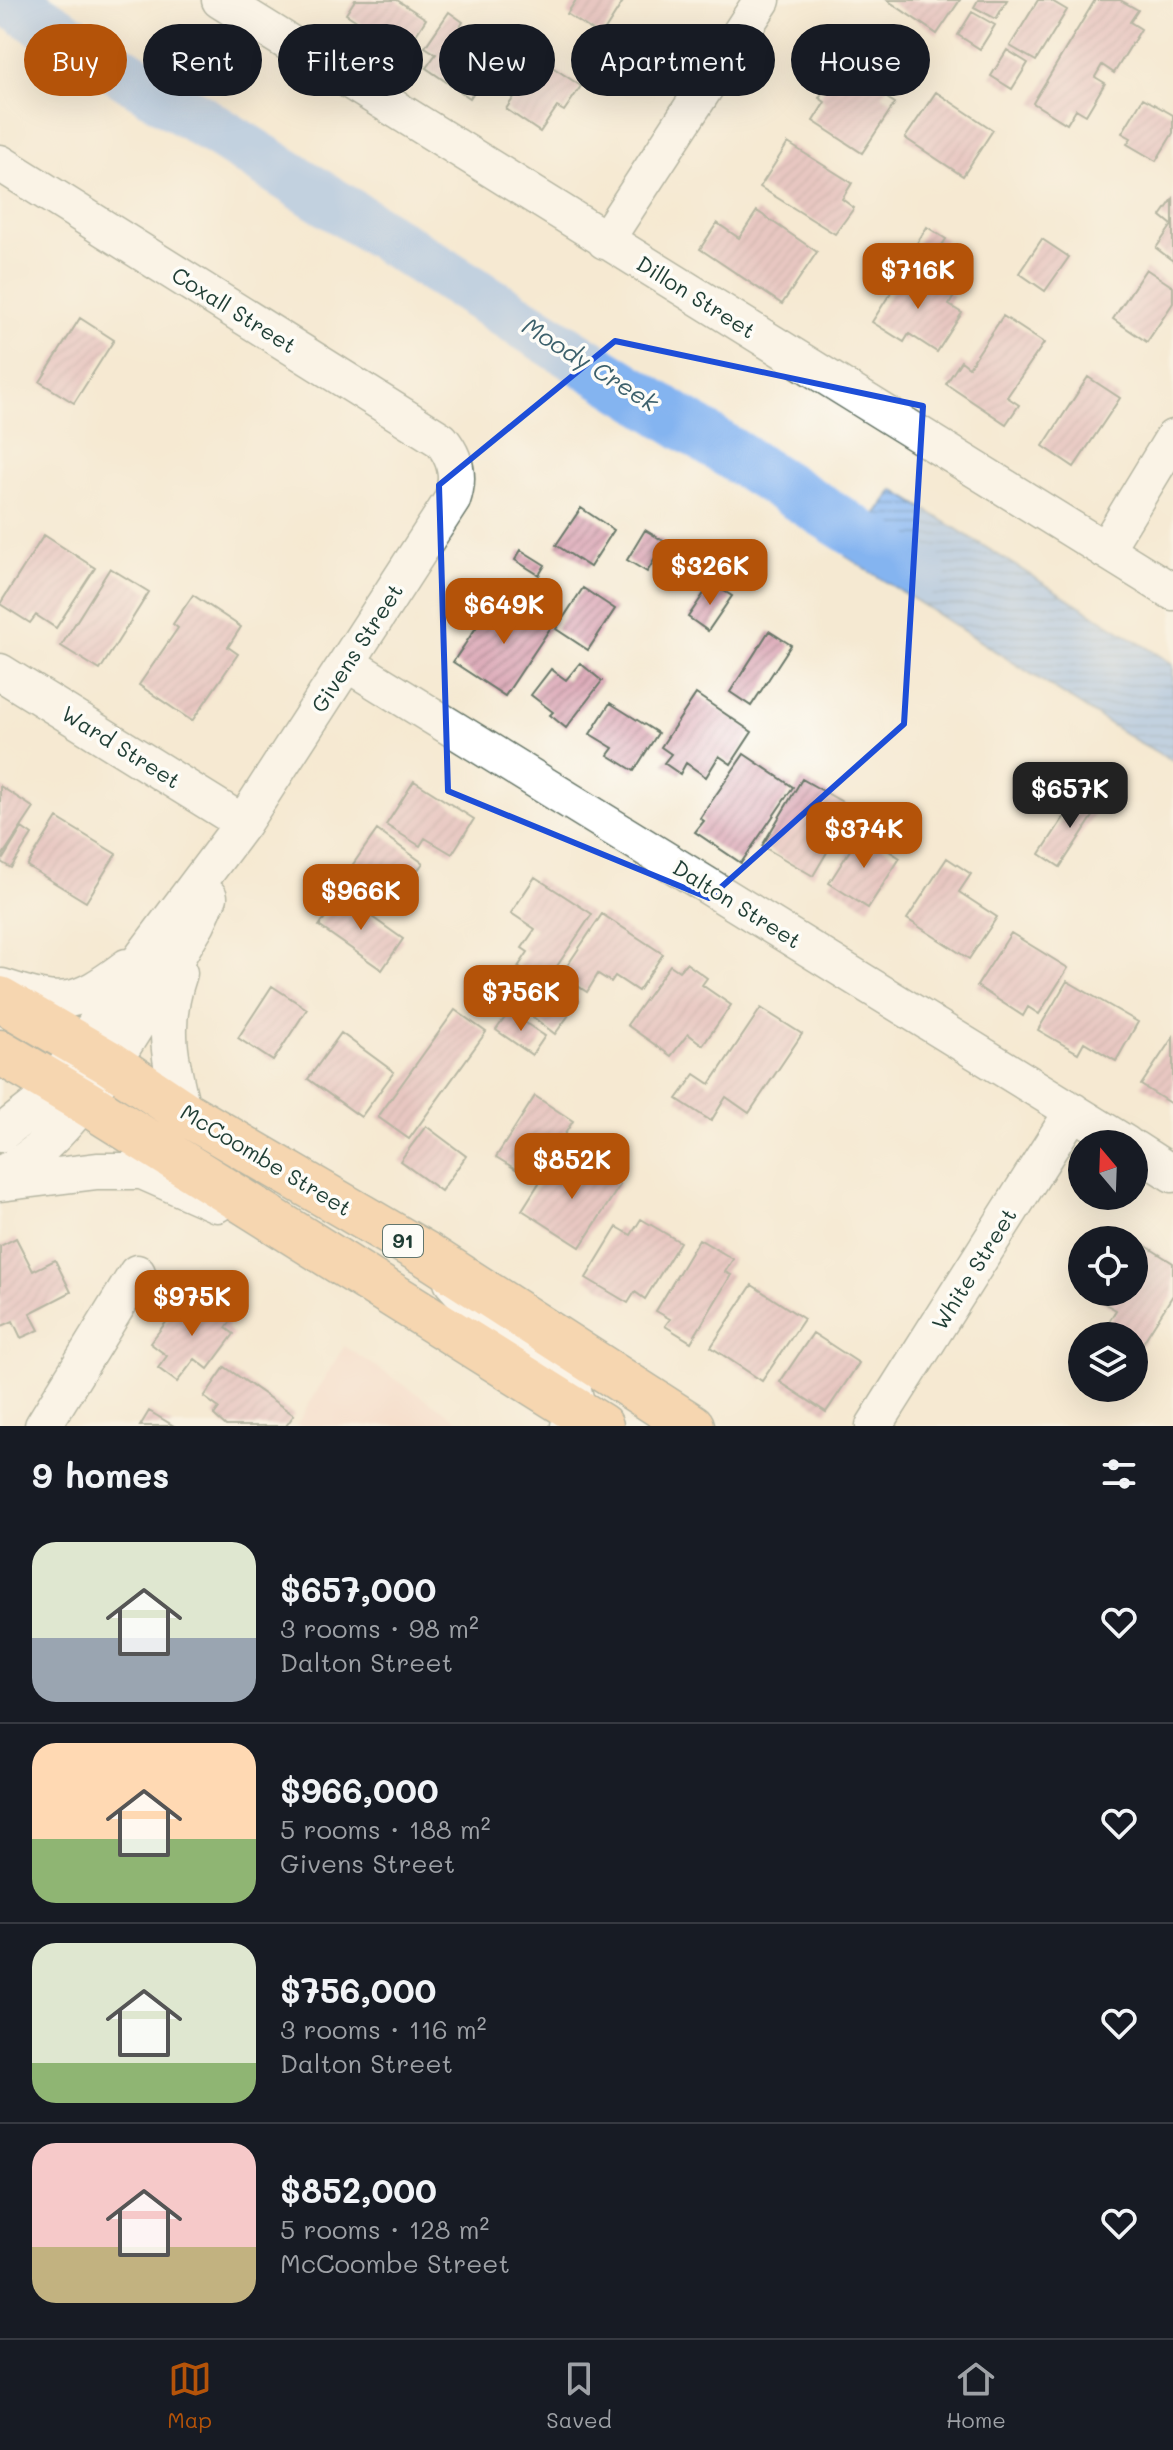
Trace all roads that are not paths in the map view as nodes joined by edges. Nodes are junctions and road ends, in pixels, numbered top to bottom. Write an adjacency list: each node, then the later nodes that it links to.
1 (220, 0): 4 (street, Dillon Street)
2 (762, 0): 4 (street)
3 (0, 163): 6 (street, Coxall Street)
4 (605, 241): 7 (street, Dillon Street)
5 (1173, 438): 7 (street)
6 (456, 467): 9 (street, Givens Street)
7 (1105, 550): 8 (street, Dillon Street)
8 (1173, 592)
9 (348, 664): 11 (street, Givens Street); 19 (street, Dalton Street)
10 (0, 672): 11 (street, Ward Street)
11 (243, 823): 12 (street, Givens Street); 13 (street, Givens Street)
12 (197, 923): 17 (street, Givens Street); 20 (street, Givens Street)
13 (144, 955): 14 (street, Givens Street); 17 (street, Givens Street)
14 (0, 986)
15 (0, 999): 17 (main road, McCoombe Street / 91)
16 (0, 1052): 18 (main road, McCoombe Street / 91)
17 (95, 1054): 18 (street); 20 (main road, McCoombe Street / 91)
18 (69, 1093): 22 (street); 24 (street); 28 (main road, McCoombe Street / 91)
19 (1073, 1111): 21 (street, Dalton Street); 33 (street, White Street)
20 (183, 1112): 27 (main road, McCoombe Street / 91)
21 (1104, 1130)
22 (0, 1134)
23 (1148, 1158): 25 (street)
24 (0, 1174)
25 (1173, 1174)
26 (0, 1183): 28 (street)
27 (426, 1254): 30 (street); 32 (main road, McCoombe Street / 91)
28 (355, 1271): 30 (main road, McCoombe Street / 91)
29 (137, 1273): 31 (street)
30 (582, 1421)
31 (43, 1426)
32 (692, 1426)
33 (874, 1426)

